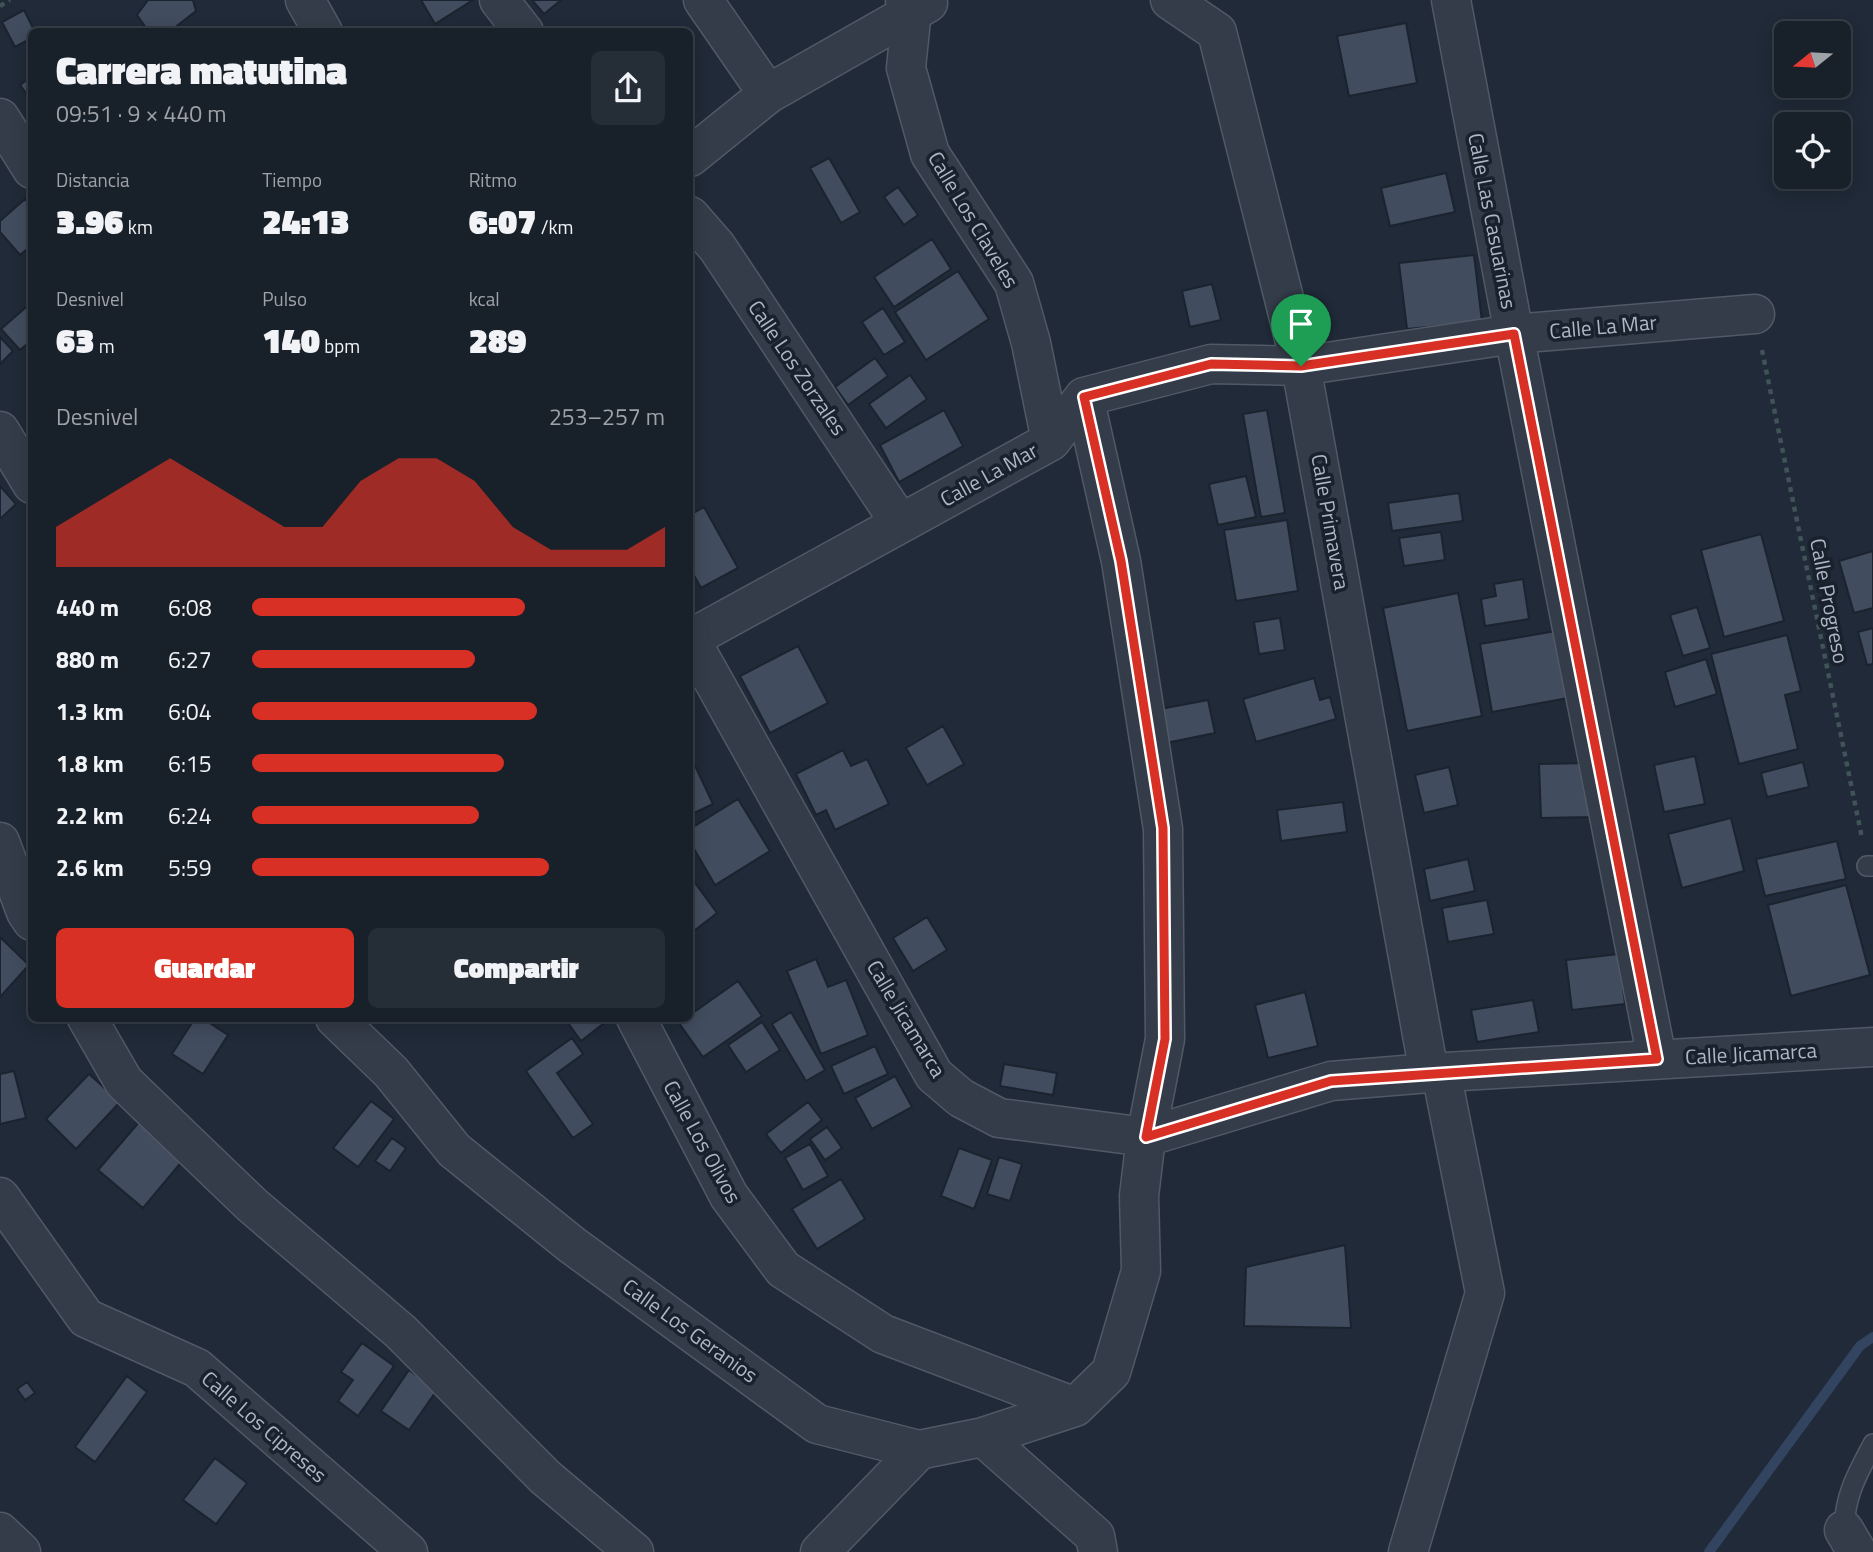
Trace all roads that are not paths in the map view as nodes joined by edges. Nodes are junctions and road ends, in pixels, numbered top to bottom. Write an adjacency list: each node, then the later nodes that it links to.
1 (305, 0): 7 (street)
2 (499, 0): 8 (street)
3 (703, 0): 9 (street)
4 (1170, 0): 16 (street, Calle Primavera)
5 (1451, 0): 15 (street, Calle Las Casuarinas)
6 (917, 4): 9 (street); 19 (street, Calle Los Claveles)
7 (321, 28)
8 (521, 28)
9 (768, 94): 11 (street)
10 (0, 118): 12 (street)
11 (693, 155)
12 (28, 163)
13 (693, 219): 21 (street, Calle Los Zorzales)
14 (1755, 314): 15 (street, Calle La Mar)
15 (1514, 334): 16 (street, Calle La Mar); 30 (street, Calle Las Casuarinas)
16 (1301, 366): 17 (street, Calle La Mar); 31 (street, Calle Primavera)
17 (1084, 397): 19 (street, Calle La Mar); 32 (street)
18 (0, 431): 20 (street)
19 (1051, 441): 21 (street, Calle La Mar)
20 (28, 477)
21 (900, 523): 22 (street, Calle La Mar)
22 (693, 637)
23 (693, 644): 32 (street, Calle Jicamarca)
24 (0, 842): 25 (street)
25 (28, 915)
26 (90, 1022): 42 (street)
27 (339, 1022): 37 (street, Calle Los Geranios)
28 (638, 1022): 34 (street, Calle Los Olivos)
29 (1873, 1046): 30 (street, Calle Jicamarca)
30 (1657, 1059): 31 (street, Calle Jicamarca)
31 (1435, 1073): 32 (street, Calle Jicamarca); 45 (street, Calle Primavera)
32 (1146, 1137): 34 (street, Calle Los Geranios)
33 (0, 1197): 41 (street, Calle Los Cipreses)
34 (1075, 1407): 35 (street, Calle Los Geranios)
35 (984, 1437): 37 (street, Calle Los Geranios); 44 (street)
36 (1873, 1444): 39 (lane)
37 (919, 1450): 43 (street)
38 (0, 1532): 40 (street)
39 (1851, 1541)
40 (21, 1552)
41 (408, 1552)
42 (634, 1552)
43 (820, 1552)
44 (1098, 1552)
45 (1408, 1552)

